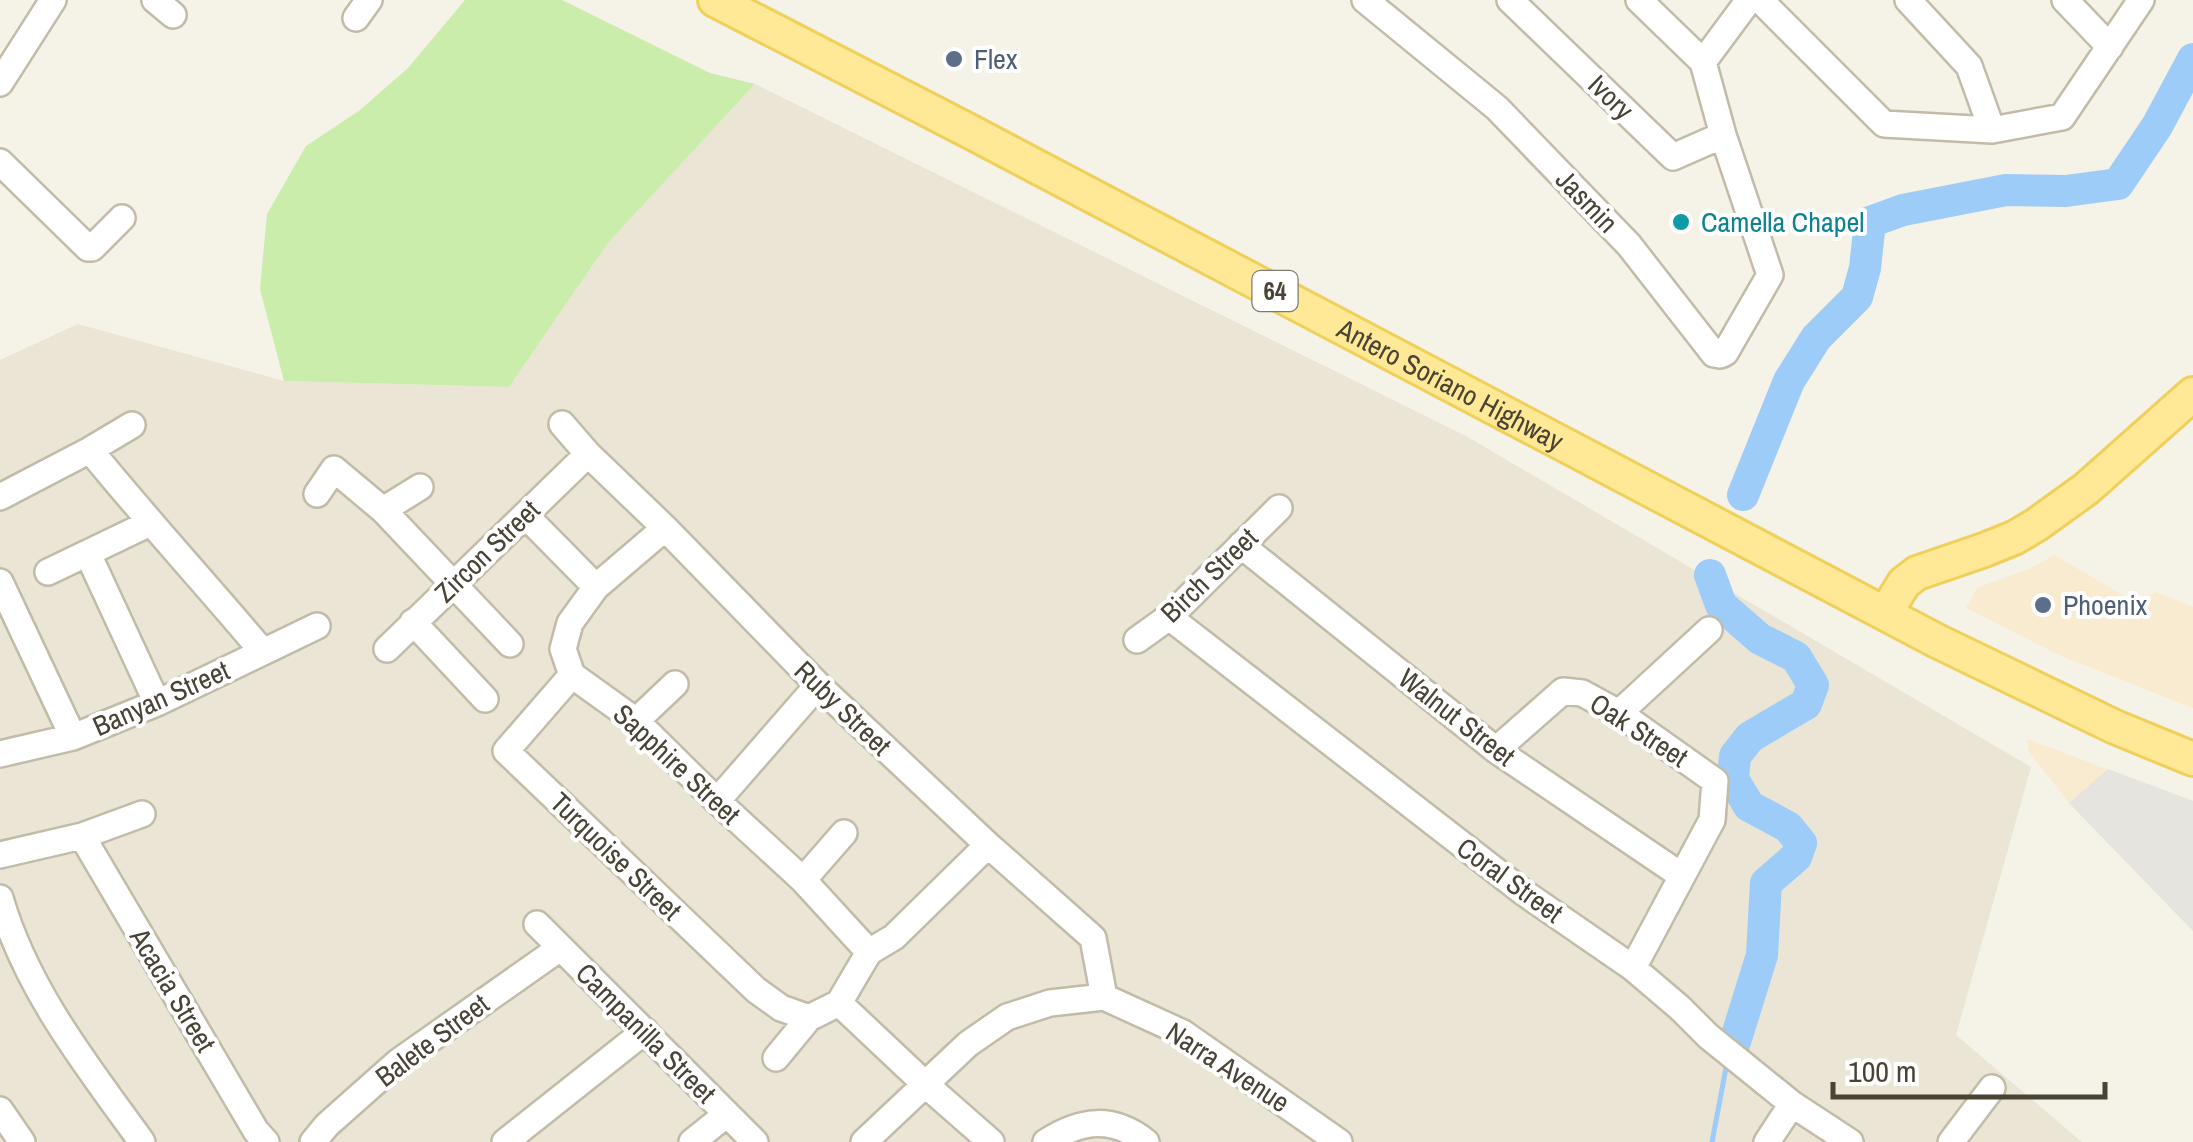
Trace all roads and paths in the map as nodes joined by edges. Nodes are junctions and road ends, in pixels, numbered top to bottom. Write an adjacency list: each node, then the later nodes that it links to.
1 (53, 0): 13 (street)
2 (715, 0): 37 (main road, Antero Soriano Highway / 64)
3 (1365, 0): 15 (street, Jasmin)
4 (1510, 0): 15 (street, Ivory)
5 (1639, 0): 12 (street)
6 (1749, 0): 12 (street)
7 (1760, 0): 14 (street)
8 (1908, 0): 14 (street)
9 (2065, 0): 11 (street)
10 (2141, 0): 11 (street)
11 (2110, 47): 14 (street)
12 (1702, 62): 15 (street)
13 (0, 83)
14 (1992, 130)
15 (1723, 135)
16 (0, 162): 17 (street)
17 (122, 218)
18 (2193, 394): 37 (main road)
19 (132, 424): 21 (street)
20 (562, 424): 22 (street, Ruby Street)
21 (90, 450): 25 (street); 29 (street)
22 (588, 454): 28 (street, Zircon Street); 30 (street, Ruby Street)
23 (420, 487): 27 (street)
24 (317, 494): 27 (street)
25 (0, 497)
26 (1278, 508): 31 (street, Birch Street)
27 (383, 510): 35 (street)
28 (526, 515): 35 (street, Zircon Street); 36 (street)
29 (150, 523): 32 (street); 45 (street)
30 (665, 528): 36 (street); 48 (street, Ruby Street)
31 (1241, 545): 38 (street, Birch Street); 54 (street, Walnut Street)
32 (88, 554): 33 (street); 50 (street)
33 (48, 572)
34 (0, 582): 53 (street)
35 (454, 583): 39 (street, Zircon Street); 43 (street)
36 (596, 587): 46 (street)
37 (1886, 612): 56 (main road, Antero Soriano Highway / 64)
38 (1169, 617): 42 (street, Birch Street); 69 (street, Coral Street)
39 (413, 622): 44 (street, Zircon Street); 49 (street)
40 (317, 626): 45 (street, Banyan Street)
41 (1709, 630): 51 (street)
42 (1137, 640)
43 (510, 644)
44 (388, 649)
45 (263, 652): 50 (street, Banyan Street)
46 (572, 674): 52 (street, Sapphire Street); 72 (street, Turquoise Street)
47 (675, 684): 52 (street)
48 (818, 685): 57 (street); 61 (street, Ruby Street)
49 (485, 699)
50 (157, 703): 53 (street, Banyan Street)
51 (1619, 713): 54 (street, Oak Street); 63 (street, Oak Street)
52 (636, 721): 57 (street, Sapphire Street)
53 (73, 737): 55 (street, Banyan Street)
54 (1496, 750): 63 (street, Walnut Street)
55 (0, 754)
56 (2193, 758)
57 (717, 801): 64 (street, Sapphire Street)
58 (142, 814): 60 (street)
59 (844, 834): 64 (street)
60 (82, 836): 62 (street); 83 (street, Acacia Street)
61 (988, 845): 68 (street); 70 (street, Ruby Street)
62 (0, 855)
63 (1682, 876): 69 (street, Oak Street)
64 (803, 880): 68 (street, Sapphire Street)
65 (0, 898): 82 (street)
66 (537, 924): 67 (street, Campanilla Street)
67 (560, 948): 73 (street, Campanilla Street); 84 (street, Balete Street)
68 (869, 952): 71 (street)
69 (1634, 968): 77 (street, Coral Street)
70 (1104, 997): 75 (street); 92 (street, Narra Avenue)
71 (839, 1003): 72 (street); 75 (street)
72 (809, 1018): 74 (street)
73 (644, 1032): 79 (street, Campanilla Street); 85 (street)
74 (776, 1058)
75 (924, 1084): 88 (street); 89 (street)
76 (1992, 1088): 80 (street)
77 (1792, 1104): 93 (street); 94 (street, Coral Street)
78 (0, 1110): 81 (street)
79 (727, 1114): 86 (street); 87 (street, Campanilla Street)
80 (1960, 1139)
81 (22, 1142)
82 (142, 1142)
83 (266, 1142)
84 (313, 1142)
85 (505, 1142)
86 (692, 1142)
87 (755, 1142)
88 (864, 1142)
89 (990, 1142)
90 (1046, 1142): 91 (street)
91 (1146, 1142)
92 (1338, 1142)
93 (1766, 1142)
94 (1850, 1142)

